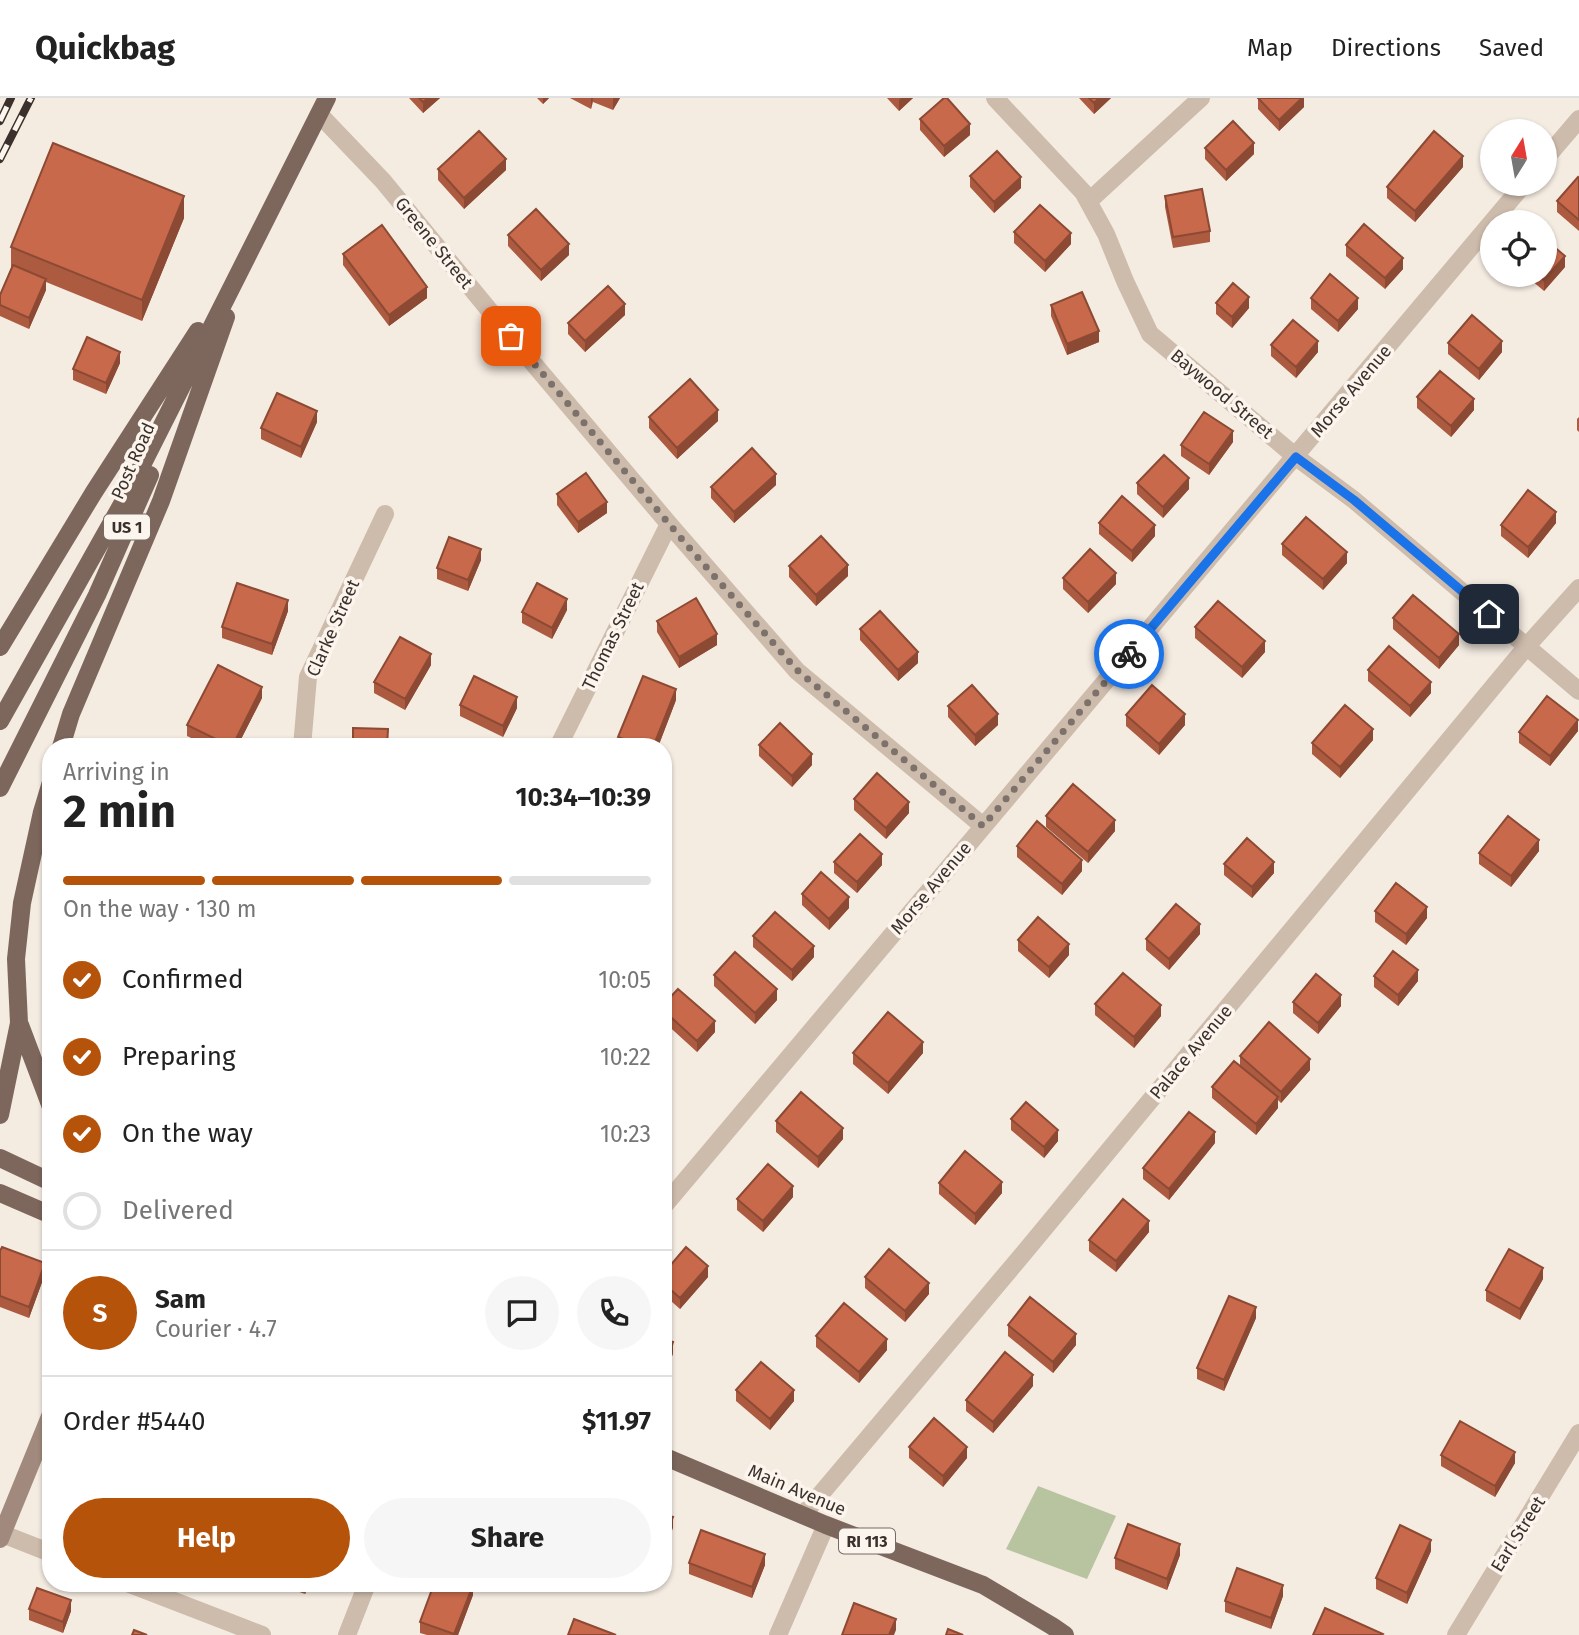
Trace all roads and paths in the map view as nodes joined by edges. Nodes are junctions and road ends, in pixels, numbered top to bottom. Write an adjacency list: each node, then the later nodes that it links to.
1 (995, 98): 7 (street, Baywood Street)
2 (1201, 98): 7 (street)
3 (323, 106): 8 (main road, Post Road / US 1); 11 (street, Greene Street)
4 (1579, 119): 5 (street)
5 (1558, 144)
6 (1514, 196): 9 (street, Morse Avenue)
7 (1089, 201): 9 (street, Baywood Street)
8 (244, 261): 14 (main road); 16 (main road, Post Road / US 1); 17 (main road); 20 (main road, Post Road / US 1)
9 (1296, 457): 13 (street, Baywood Street); 22 (street, Morse Avenue)
10 (385, 514): 18 (street, Clarke Street)
11 (669, 524): 19 (street, Thomas Street); 22 (street, Greene Street)
12 (1579, 588): 13 (street, Palace Avenue)
13 (1527, 646): 15 (street, Baywood Street); 34 (street, Palace Avenue)
14 (0, 647)
15 (1579, 691)
16 (0, 721)
17 (64, 738)
18 (303, 738)
19 (562, 738)
20 (0, 788)
21 (42, 812): 23 (main road)
22 (983, 826): 28 (street, Morse Avenue)
23 (19, 1023): 24 (main road); 25 (main road)
24 (42, 1083)
25 (0, 1115)
26 (0, 1158): 27 (main road)
27 (42, 1178)
28 (672, 1189)
29 (0, 1193): 30 (main road)
30 (42, 1210)
31 (1579, 1433): 44 (street, Earl Street)
32 (42, 1436): 36 (street)
33 (672, 1460): 34 (main road, Main Avenue / RI 113)
34 (803, 1515): 35 (main road, Main Avenue / RI 113)
35 (826, 1525): 42 (street); 43 (main road, Main Avenue / RI 113)
36 (1, 1535): 37 (street)
37 (42, 1550)
38 (151, 1592): 40 (street)
39 (364, 1592): 41 (street)
40 (262, 1635)
41 (347, 1635)
42 (778, 1635)
43 (1065, 1635)
44 (1455, 1635)

